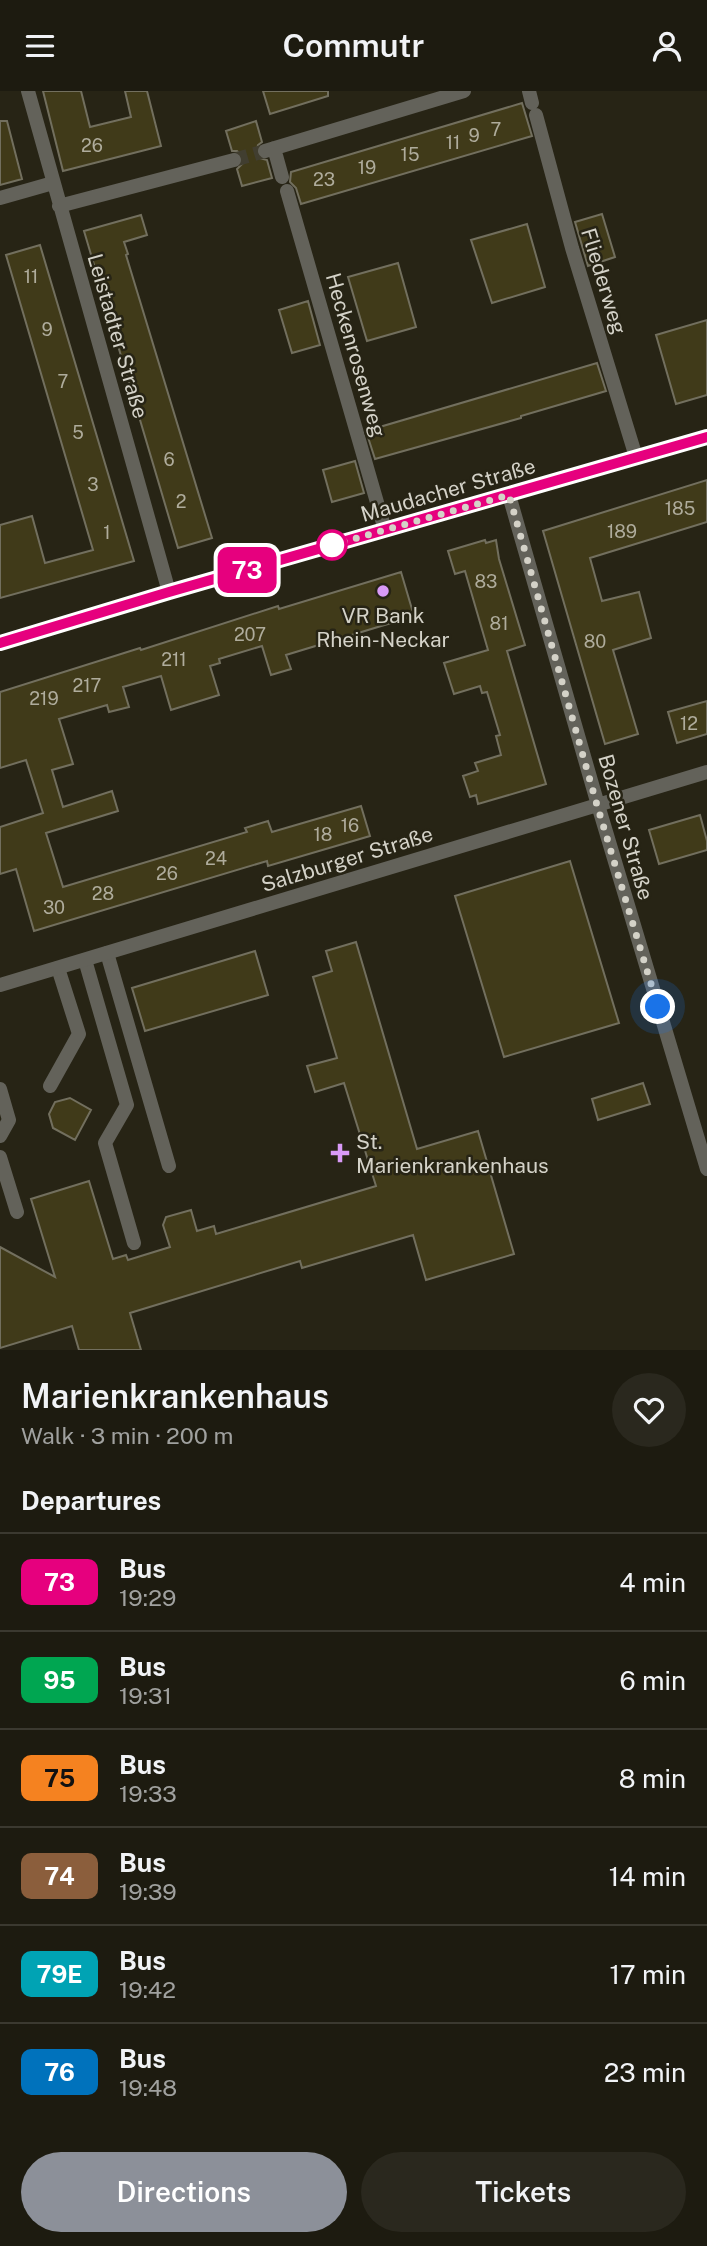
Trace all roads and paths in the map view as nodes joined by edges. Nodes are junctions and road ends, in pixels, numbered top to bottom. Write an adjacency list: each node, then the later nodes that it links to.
1 (28, 91): 5 (street, Leistadter Straße)
2 (464, 91): 11 (street, Heckenrosenweg)
3 (532, 103): 9 (street, Fliederweg)
4 (234, 160): 7 (street)
5 (53, 183): 6 (street); 7 (street, Leistadter Straße)
6 (0, 198)
7 (60, 207): 12 (street, Leistadter Straße)
8 (707, 437): 9 (main road, Maudacher Straße)
9 (636, 457): 10 (main road, Maudacher Straße)
10 (509, 495): 11 (main road, Maudacher Straße); 15 (street, Bozener Straße)
11 (385, 530): 12 (main road, Maudacher Straße)
12 (169, 592): 13 (main road, Maudacher Straße)
13 (0, 643)
14 (707, 772): 15 (street, Salzburger Straße)
15 (597, 805): 16 (street, Salzburger Straße); 25 (street, Bozener Straße)
16 (107, 953): 17 (street, Salzburger Straße); 24 (street)
17 (85, 960): 18 (street, Salzburger Straße); 27 (street)
18 (58, 968): 19 (street, Salzburger Straße); 20 (street)
19 (0, 985)
20 (50, 1086)
21 (0, 1089): 22 (street)
22 (0, 1136)
23 (0, 1157): 26 (street)
24 (169, 1166)
25 (707, 1169)
26 (17, 1212)
27 (134, 1243)

